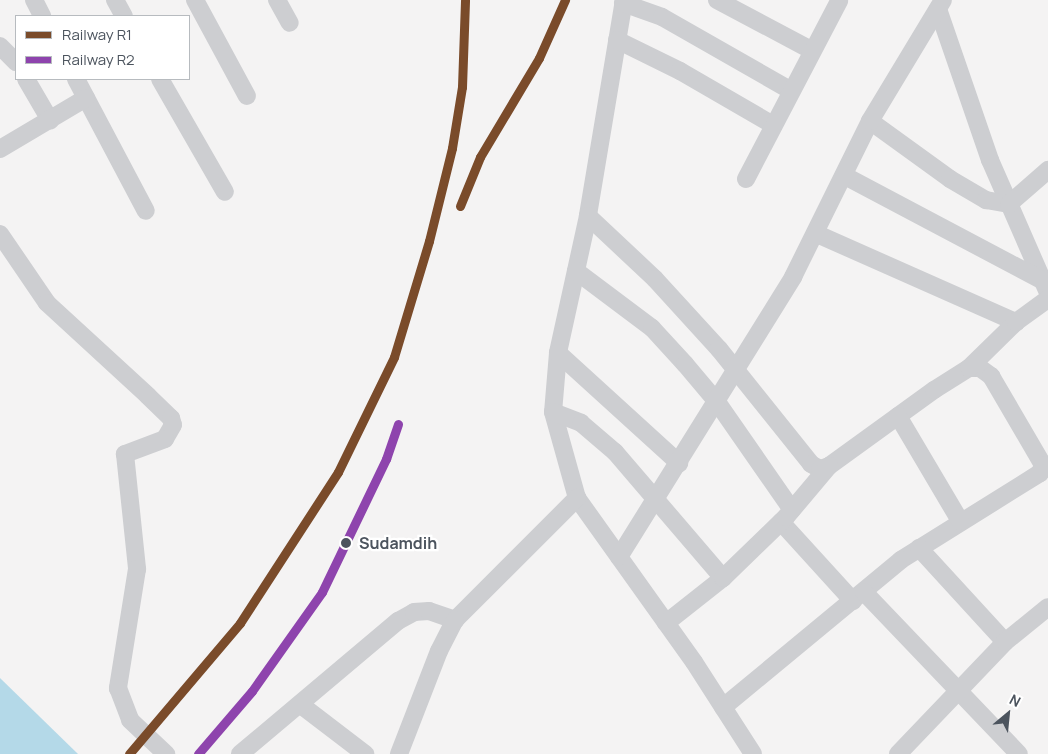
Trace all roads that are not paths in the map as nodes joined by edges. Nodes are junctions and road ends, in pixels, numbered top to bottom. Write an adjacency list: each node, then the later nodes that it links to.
1 (34, 0): 9 (street)
2 (115, 0): 10 (street)
3 (195, 0): 20 (street)
4 (277, 0): 11 (street)
5 (717, 0): 14 (street)
6 (842, 0): 14 (street)
7 (623, 2): 12 (street); 19 (street)
8 (940, 4): 23 (street); 30 (street)
9 (42, 15)
10 (123, 15)
11 (290, 23)
12 (617, 40): 24 (street); 32 (street)
13 (0, 46): 15 (street)
14 (811, 50): 19 (street)
15 (15, 61)
16 (27, 80): 22 (street)
17 (77, 80): 21 (street)
18 (161, 80): 29 (street)
19 (790, 90): 24 (street)
20 (246, 96)
21 (86, 98): 22 (street); 31 (street)
22 (50, 120): 25 (street)
23 (870, 121): 27 (street); 30 (street)
24 (773, 125): 28 (street)
25 (0, 149)
26 (1048, 170): 30 (street)
27 (845, 176): 33 (street); 36 (street)
28 (746, 178)
29 (225, 192)
30 (1009, 204): 36 (street)
31 (146, 211)
32 (588, 216): 35 (street); 41 (street)
33 (817, 234): 38 (street); 41 (street)
34 (3, 245): 63 (street)
35 (576, 270): 39 (street); 42 (street)
36 (1045, 287)
37 (1048, 299): 38 (street)
38 (1016, 322): 40 (street)
39 (558, 353): 43 (street); 45 (street)
40 (969, 368): 44 (street); 47 (street)
41 (736, 372): 42 (street); 46 (street)
42 (717, 402): 45 (street); 50 (street)
43 (553, 412): 48 (street); 49 (street)
44 (898, 416): 46 (street); 51 (street)
45 (679, 463): 49 (street)
46 (829, 466): 50 (street)
47 (1044, 473): 51 (street)
48 (577, 498): 53 (street); 57 (street)
49 (654, 502): 53 (street); 54 (street)
50 (786, 516): 54 (street); 55 (street)
51 (960, 520): 52 (street)
52 (919, 548): 55 (street); 59 (street)
53 (619, 558): 58 (street)
54 (723, 578): 58 (street)
55 (859, 597): 60 (street); 62 (street)
56 (1048, 607): 59 (street)
57 (455, 620): 61 (street); 66 (street)
58 (666, 623): 62 (street)
59 (1005, 642): 60 (street)
60 (956, 691): 68 (street); 69 (street)
61 (301, 705): 64 (street); 65 (street)
62 (723, 707): 67 (street)
63 (166, 754)
64 (240, 754)
65 (365, 754)
66 (399, 754)
67 (753, 754)
68 (898, 754)
69 (1019, 754)

